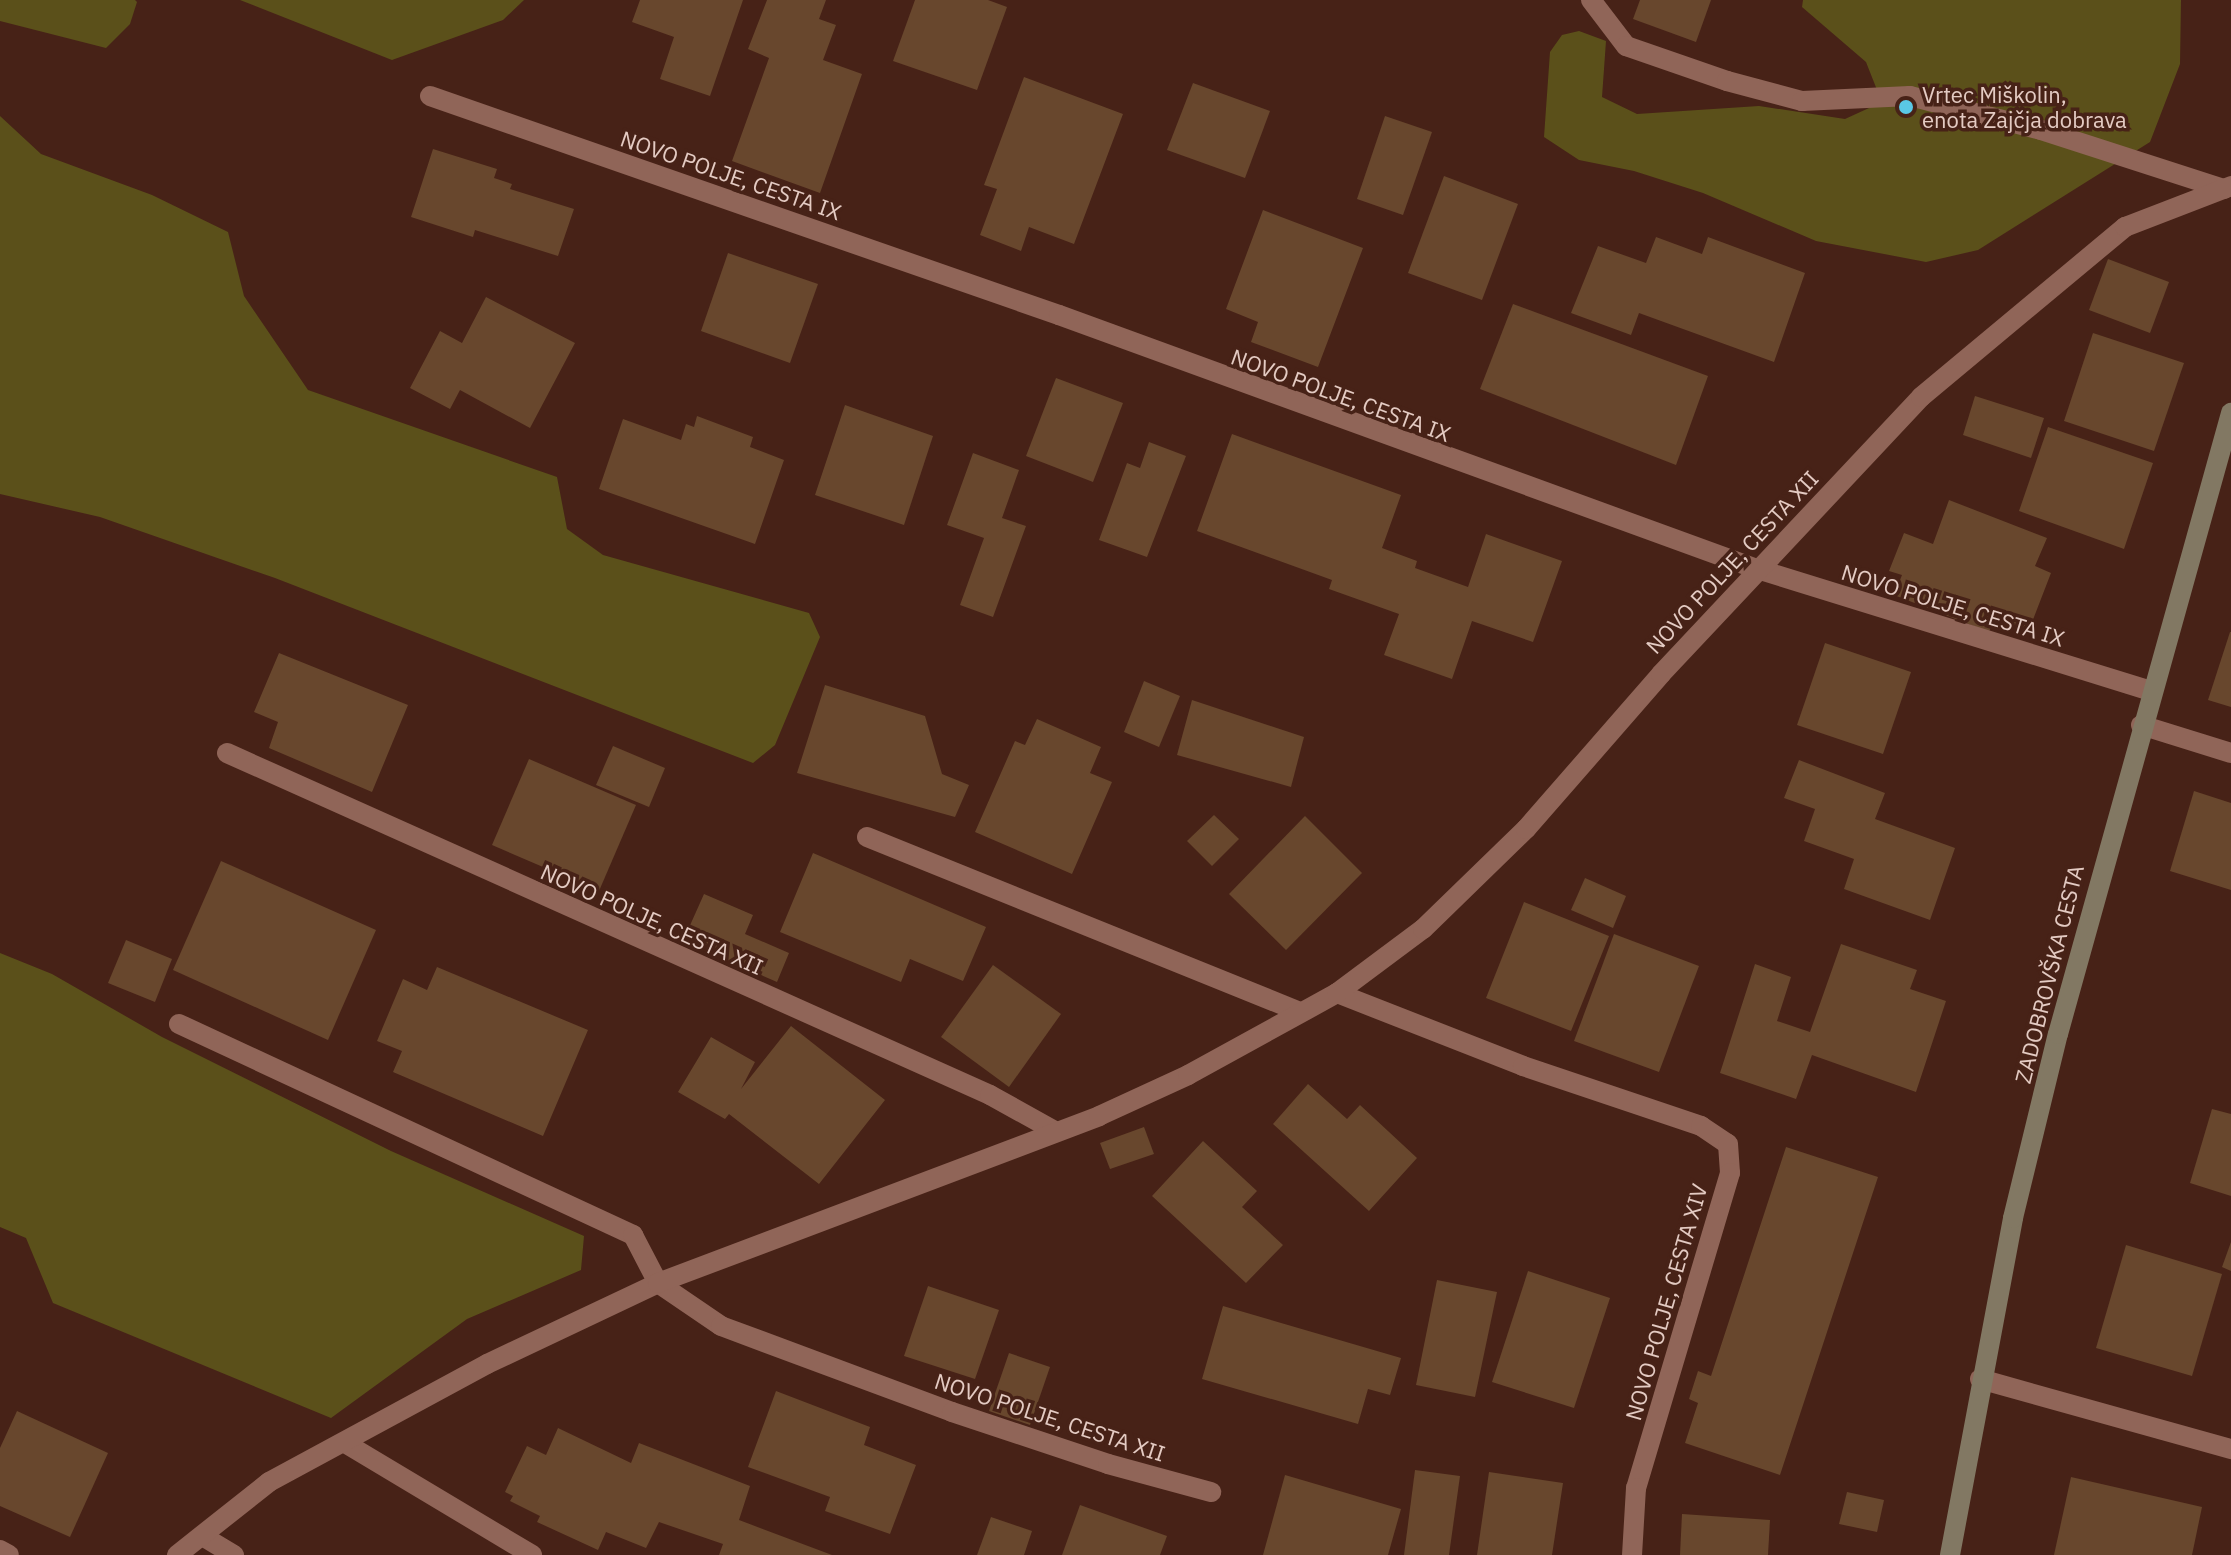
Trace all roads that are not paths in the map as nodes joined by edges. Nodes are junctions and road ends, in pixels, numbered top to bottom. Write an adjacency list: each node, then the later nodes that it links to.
1 (1591, 0): 3 (street)
2 (430, 96): 5 (street, NOVO POLJE, CESTA IX)
3 (2228, 187): 5 (street, NOVO POLJE, CESTA XII)
4 (2231, 413): 6 (main road, ZADOBROVŠKA CESTA)
5 (1757, 569): 6 (street, NOVO POLJE, CESTA IX); 11 (street, NOVO POLJE, CESTA XII)
6 (2150, 691): 7 (main road, ZADOBROVŠKA CESTA)
7 (2141, 725): 9 (street); 16 (main road, ZADOBROVŠKA CESTA)
8 (227, 753): 14 (street, NOVO POLJE, CESTA XII)
9 (2231, 753)
10 (867, 837): 12 (street)
11 (1337, 993): 12 (street, NOVO POLJE, CESTA XII); 26 (street, NOVO POLJE, CESTA XIV)
12 (1300, 1012): 14 (street, NOVO POLJE, CESTA XII)
13 (179, 1024): 15 (street)
14 (1055, 1131): 15 (street, NOVO POLJE, CESTA XII)
15 (658, 1283): 17 (street, NOVO POLJE, CESTA XII); 19 (street, NOVO POLJE, CESTA XII)
16 (1980, 1379): 18 (street); 27 (main road, ZADOBROVŠKA CESTA)
17 (345, 1443): 20 (street, NOVO POLJE, CESTA XII); 25 (street)
18 (2231, 1449)
19 (1211, 1492)
20 (204, 1537): 23 (street, NOVO POLJE, CESTA XII); 24 (street)
21 (0, 1550): 22 (street)
22 (9, 1555)
23 (177, 1555)
24 (234, 1555)
25 (532, 1555)
26 (1632, 1555)
27 (1950, 1555)

